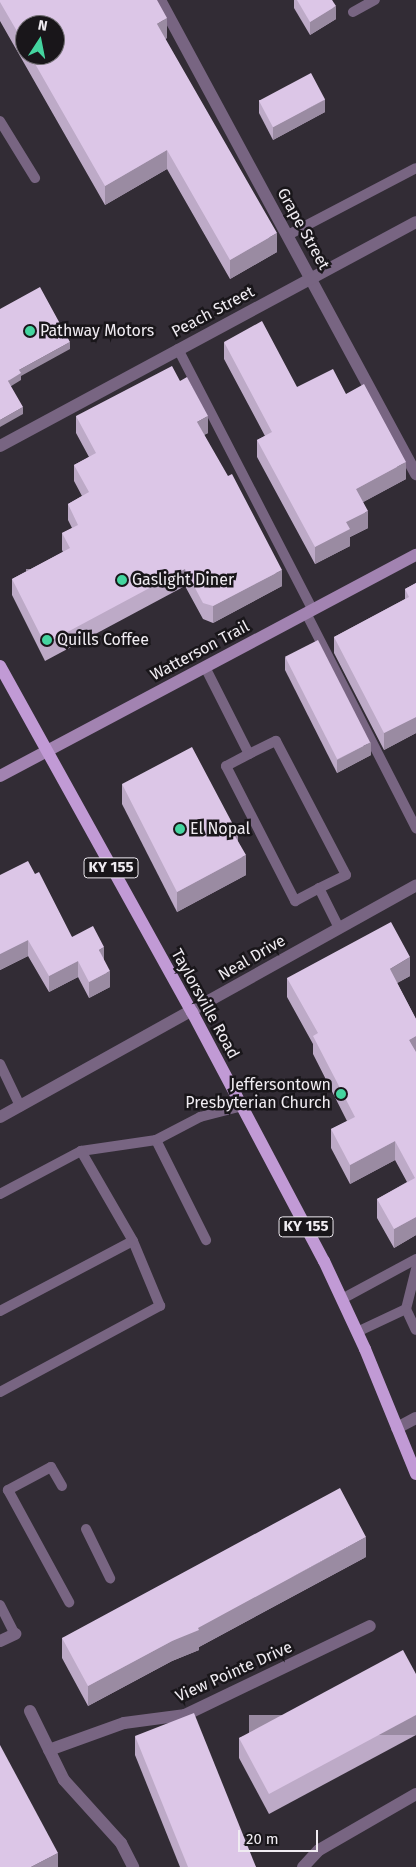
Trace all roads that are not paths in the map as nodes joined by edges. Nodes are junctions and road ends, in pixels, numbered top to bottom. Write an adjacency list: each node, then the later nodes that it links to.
1 (160, 0): 8 (street, Grape Street)
2 (375, 0): 3 (lane)
3 (353, 12)
4 (0, 121): 6 (lane)
5 (416, 168): 8 (lane)
6 (35, 178)
7 (416, 222): 9 (street, Peach Street)
8 (288, 236): 9 (street, Grape Street)
9 (311, 277): 10 (street, Peach Street); 12 (street, Grape Street)
10 (178, 349): 11 (street, Peach Street); 14 (lane)
11 (0, 446)
12 (416, 474)
13 (416, 555): 14 (main road, Watterson Trail)
14 (310, 612): 16 (main road, Watterson Trail); 20 (lane)
15 (0, 666): 17 (main road, Taylorsville Road / KY 155)
16 (205, 667): 17 (main road, Watterson Trail); 18 (lane)
17 (44, 750): 19 (main road, Watterson Trail); 24 (main road, Taylorsville Road / KY 155)
18 (250, 754): 22 (lane); 22 (lane)
19 (0, 776)
20 (416, 828)
21 (416, 885): 23 (street, Neal Drive)
22 (319, 888): 23 (lane)
23 (339, 928): 24 (street, Neal Drive)
24 (192, 1012): 26 (street, Neal Drive); 27 (main road, Taylorsville Road / KY 155)
25 (0, 1064): 26 (lane)
26 (20, 1106): 28 (street, Neal Drive)
27 (242, 1106): 29 (lane); 36 (main road, Taylorsville Road / KY 155)
28 (0, 1117)
29 (156, 1140): 30 (lane); 32 (lane)
30 (81, 1151): 31 (lane); 33 (lane)
31 (0, 1194)
32 (206, 1240)
33 (133, 1241): 38 (lane); 41 (lane)
34 (416, 1259): 36 (lane)
35 (416, 1269): 37 (lane)
36 (342, 1299): 40 (main road, Taylorsville Road / KY 155)
37 (406, 1309): 39 (lane); 40 (lane)
38 (0, 1311)
39 (416, 1330)
40 (357, 1332): 43 (main road, Taylorsville Road / KY 155)
41 (0, 1392)
42 (416, 1418): 43 (street)
43 (397, 1428): 44 (main road, Taylorsville Road / KY 155)
44 (416, 1474)
45 (62, 1486): 48 (lane)
46 (86, 1529): 47 (lane)
47 (110, 1578)
48 (69, 1602)
49 (0, 1605): 51 (lane)
50 (370, 1626): 54 (street, View Pointe Drive)
51 (15, 1634): 52 (street)
52 (0, 1641)
53 (30, 1711): 54 (street)
54 (49, 1750): 56 (street)
55 (416, 1794): 57 (street)
56 (133, 1867)
57 (303, 1867)

